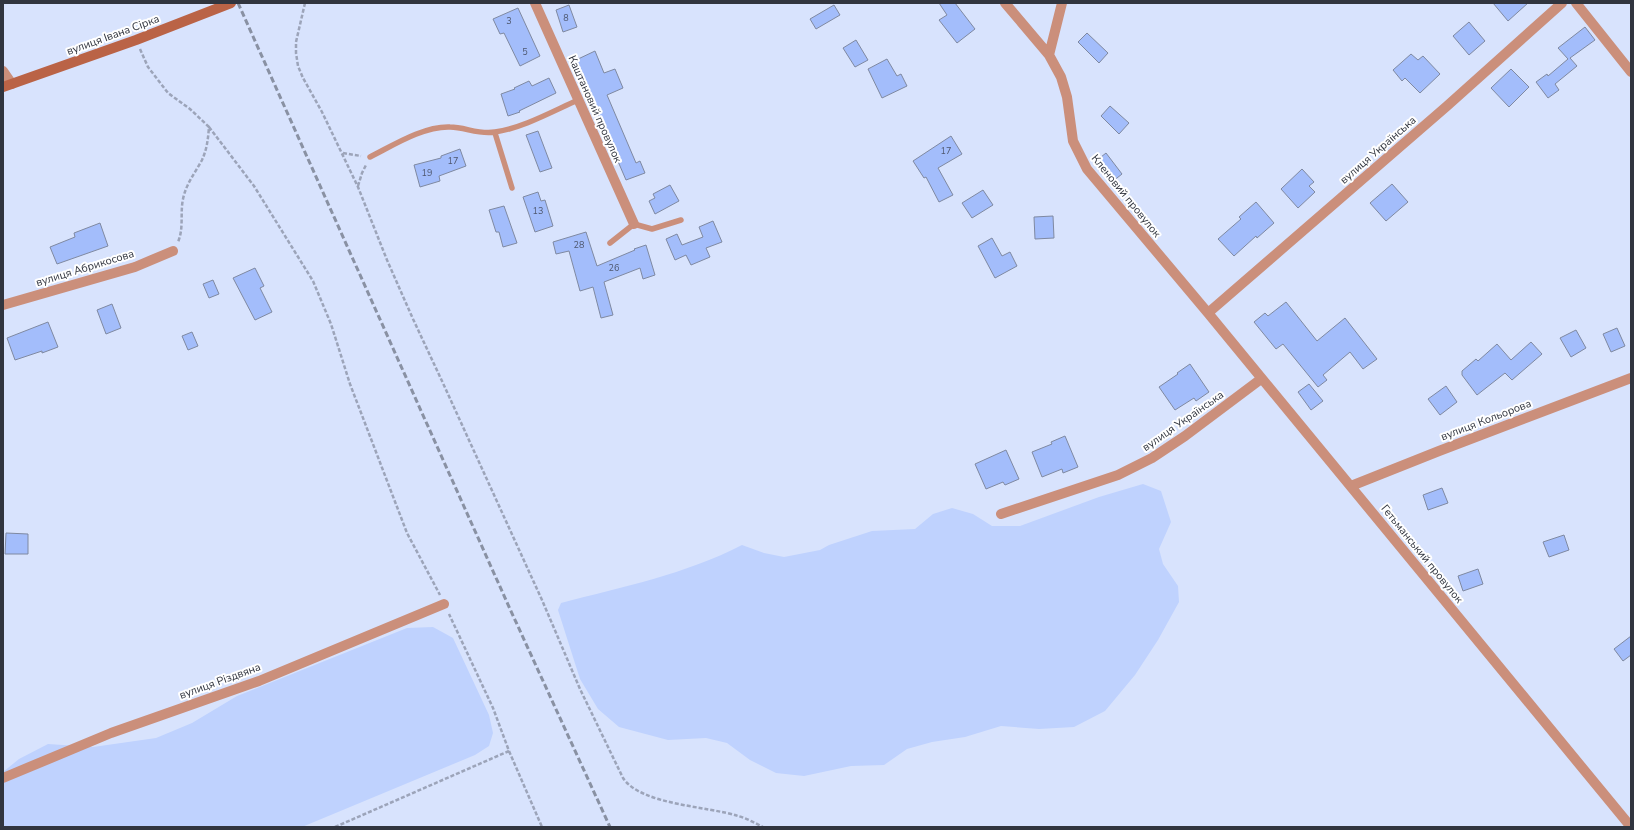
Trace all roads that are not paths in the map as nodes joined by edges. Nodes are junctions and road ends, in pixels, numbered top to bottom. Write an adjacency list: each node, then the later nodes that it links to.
1 (231, 3): 10 (street, вулиця Івана Сірка)
2 (535, 3): 11 (street, Каштановий провулок)
3 (1005, 3): 7 (street, Кленовий провулок)
4 (1062, 3): 7 (street)
5 (1562, 3): 20 (street, вулиця Українська)
6 (1576, 3): 9 (street)
7 (1049, 55): 20 (street, Кленовий провулок)
8 (3, 70): 10 (street)
9 (1631, 72)
10 (7, 85)
11 (578, 100): 12 (lane); 16 (street, Каштановий провулок)
12 (494, 133): 13 (lane); 14 (lane)
13 (370, 157)
14 (512, 188)
15 (681, 220): 16 (lane)
16 (634, 224): 17 (lane)
17 (610, 244)
18 (173, 251): 19 (street, вулиця Абрикосова)
19 (3, 305)
20 (1208, 313): 22 (street, Кленовий провулок)
21 (1631, 378): 23 (street, вулиця Кольорова)
22 (1260, 379): 23 (street, Гетьманський провулок); 24 (street, вулиця Українська)
23 (1351, 486): 27 (street, Гетьманський провулок)
24 (1001, 514)
25 (444, 604): 26 (street, вулиця Різдвяна)
26 (3, 778)
27 (1631, 827)

